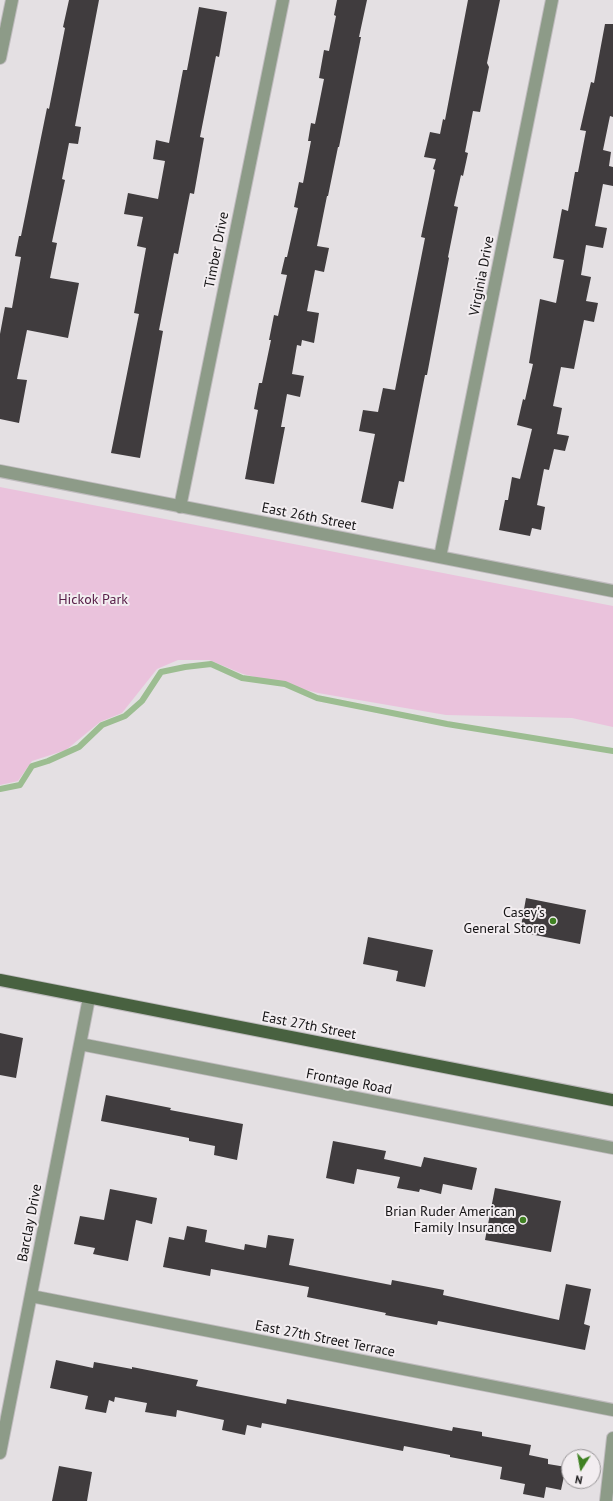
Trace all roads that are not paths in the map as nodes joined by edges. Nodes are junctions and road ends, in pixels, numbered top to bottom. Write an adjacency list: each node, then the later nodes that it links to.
1 (12, 0): 4 (street)
2 (283, 0): 6 (street, Timber Drive)
3 (552, 0): 7 (street, Virginia Drive)
4 (0, 58)
5 (0, 471): 6 (street, East 26th Street)
6 (180, 506): 7 (street, East 26th Street)
7 (440, 557): 8 (street, East 26th Street)
8 (613, 591)
9 (0, 980): 10 (main road, East 27th Street)
10 (89, 998): 11 (street, Barclay Drive); 12 (main road, East 27th Street)
11 (80, 1044): 13 (street, Frontage Road); 14 (street, Barclay Drive)
12 (613, 1100)
13 (613, 1148)
14 (31, 1296): 15 (street, East 27th Street Terrace); 17 (street, Barclay Drive)
15 (613, 1410)
16 (613, 1438): 18 (street)
17 (0, 1453)
18 (606, 1501)

